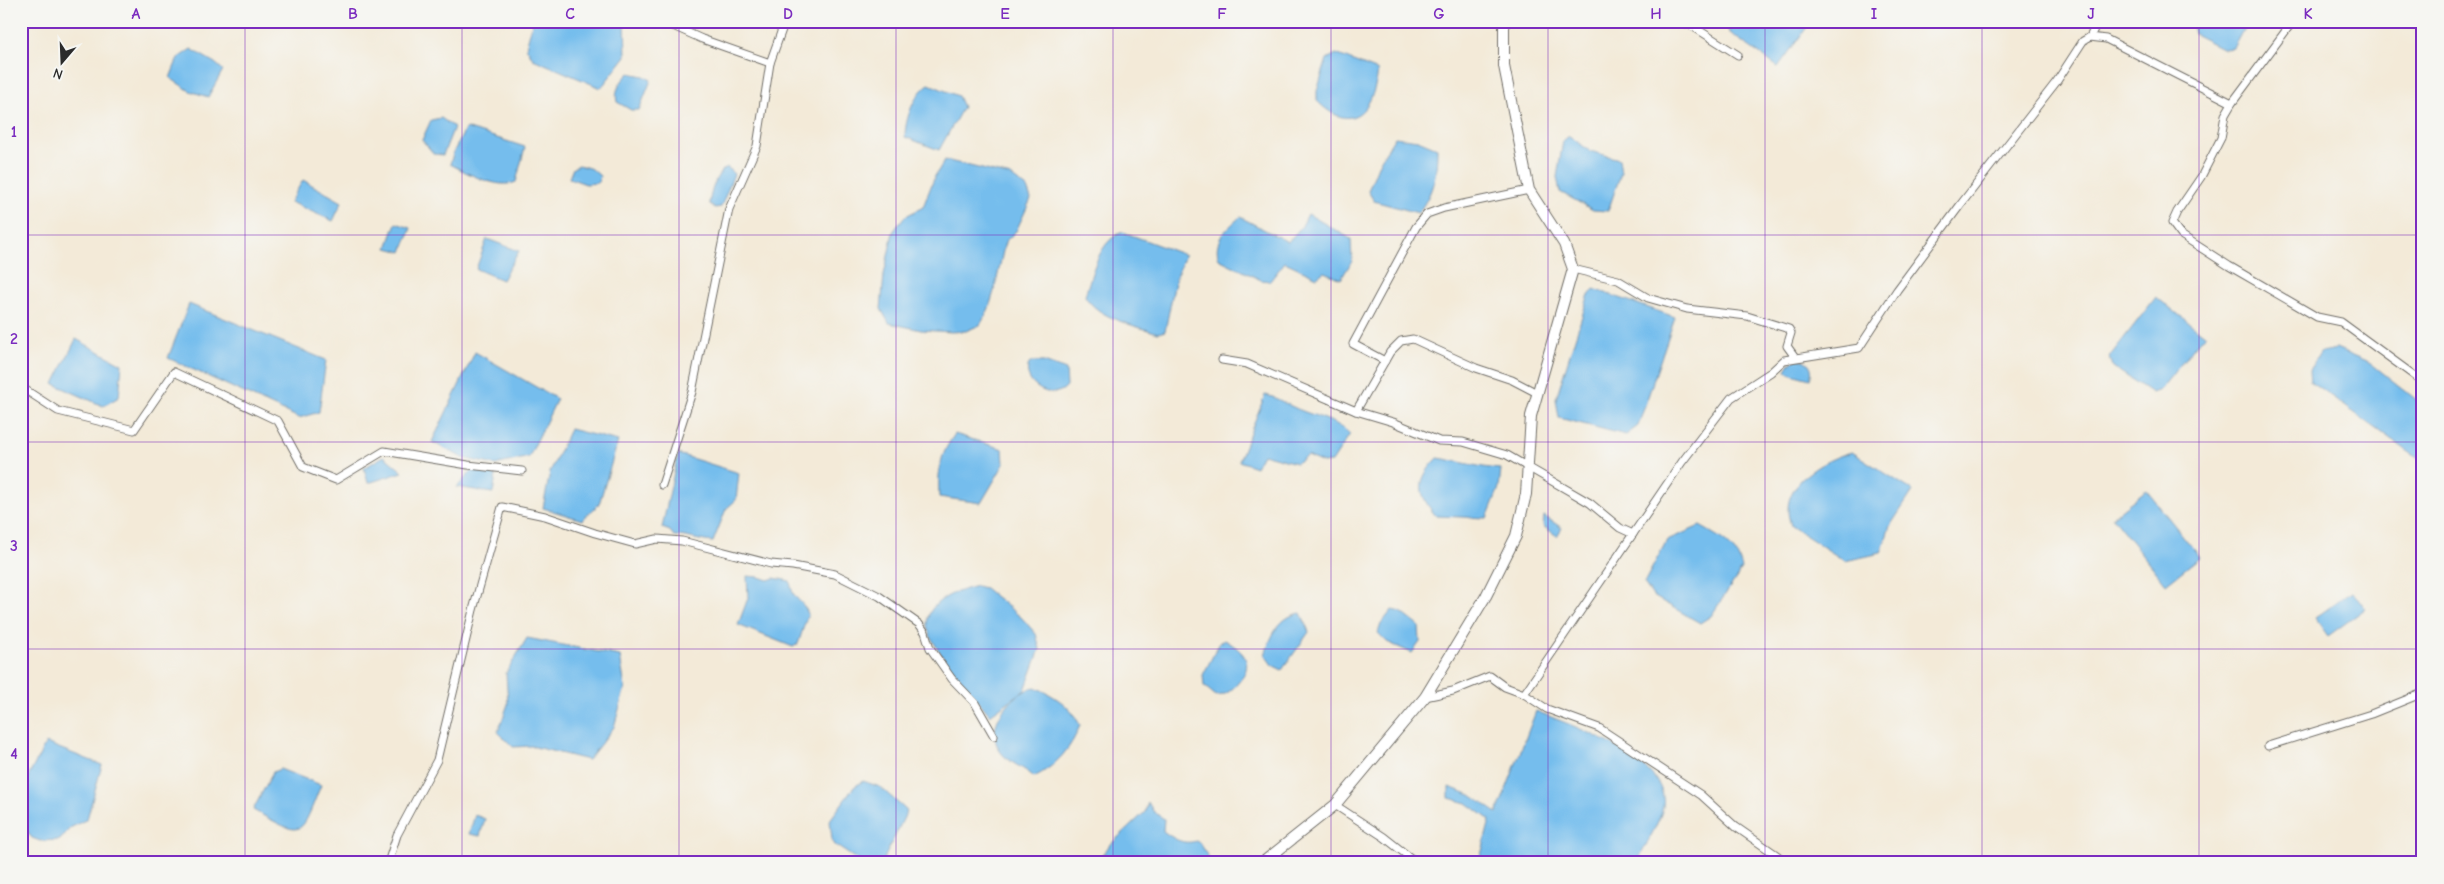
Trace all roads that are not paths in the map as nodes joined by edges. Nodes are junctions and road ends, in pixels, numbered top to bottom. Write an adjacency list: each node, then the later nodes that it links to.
1 (662, 21): 9 (street)
2 (785, 21): 9 (street)
3 (1504, 21): 11 (street)
4 (1681, 21): 8 (street)
5 (2098, 21): 7 (street)
6 (2293, 21): 10 (street)
7 (2090, 37): 10 (street); 13 (street)
8 (1738, 55)
9 (770, 64): 22 (street)
10 (2232, 103): 16 (street)
11 (1529, 190): 12 (street); 15 (street)
12 (1573, 269): 13 (street); 18 (street)
13 (1795, 357): 23 (street)
14 (1222, 360): 19 (street)
15 (1385, 361): 18 (street); 19 (street)
16 (2423, 382)
17 (21, 387): 21 (street)
18 (1538, 393): 20 (street)
19 (1356, 411): 20 (street)
20 (1526, 466): 23 (street); 26 (street)
21 (522, 471)
22 (662, 485)
23 (1633, 534): 25 (street)
24 (2423, 693): 28 (street)
25 (1524, 694): 26 (street); 33 (street)
26 (1425, 698): 29 (street)
27 (994, 736): 30 (street)
28 (2268, 746)
29 (1335, 805): 31 (street); 32 (street)
30 (388, 863)
31 (1262, 863)
32 (1417, 863)
33 (1774, 863)

